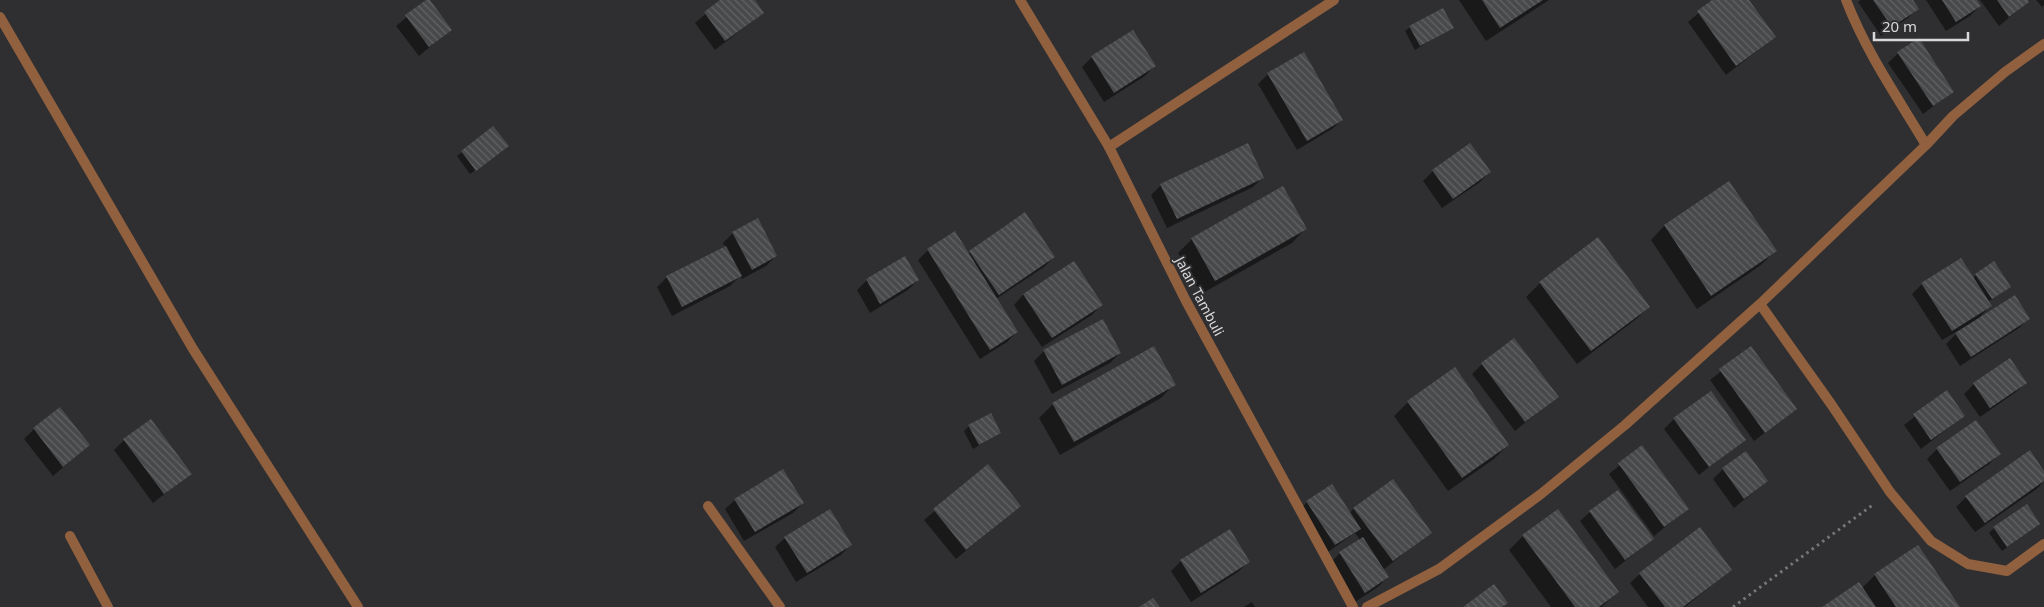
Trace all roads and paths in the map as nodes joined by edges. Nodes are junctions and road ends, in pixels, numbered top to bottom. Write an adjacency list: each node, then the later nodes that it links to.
1 (1020, 0): 7 (street, Jalan Tambuli)
2 (1334, 0): 7 (street)
3 (1846, 0): 6 (street)
4 (0, 17): 14 (street)
5 (2044, 44): 6 (street)
6 (1926, 145): 8 (street)
7 (1109, 147): 16 (street, Jalan Tambuli)
8 (1760, 304): 9 (street); 17 (street)
9 (1890, 492): 12 (street); 18 (path)
10 (708, 506): 15 (street)
11 (70, 536): 13 (street)
12 (2044, 544)
13 (108, 607)
14 (358, 607)
15 (780, 607)
16 (1353, 607)
17 (1367, 607)
18 (1733, 607)

